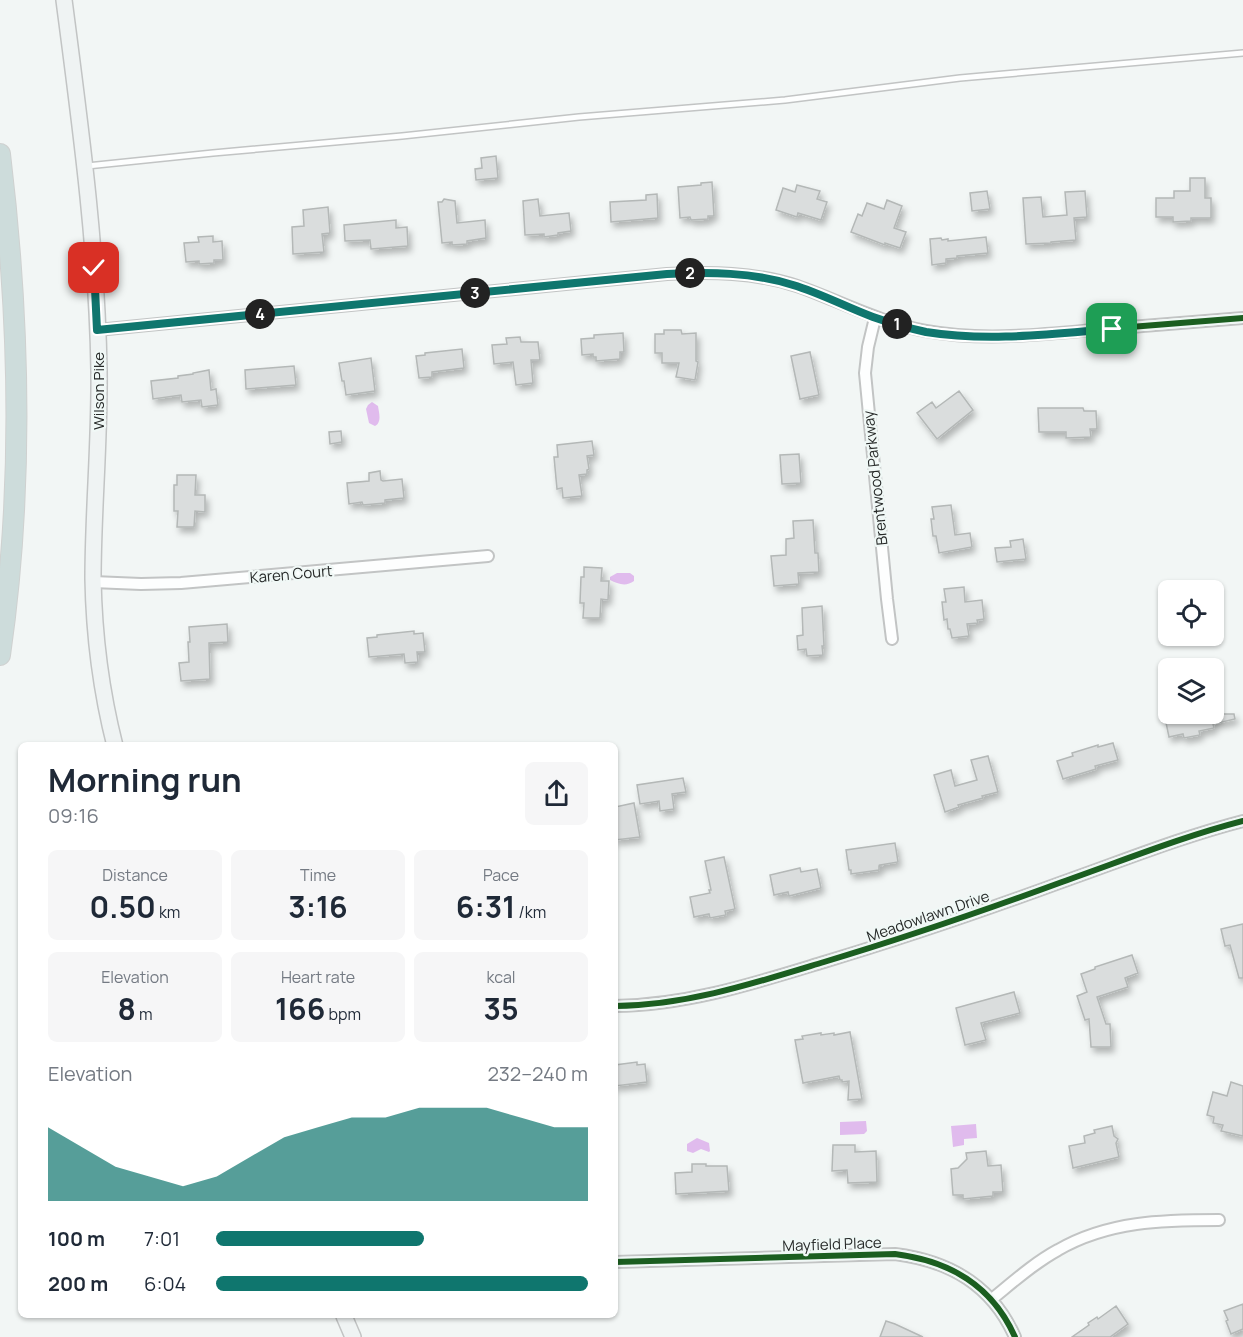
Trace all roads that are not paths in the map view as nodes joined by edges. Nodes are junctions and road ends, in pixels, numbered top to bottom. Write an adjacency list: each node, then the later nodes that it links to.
1 (64, 0): 4 (main road, Wilson Pike)
2 (1243, 53): 4 (lane)
3 (0, 154): 11 (highway)
4 (85, 166): 7 (main road, Wilson Pike)
5 (875, 318): 6 (street); 7 (street); 10 (street, Brentwood Parkway)
6 (1243, 318)
7 (97, 330): 9 (main road, Wilson Pike)
8 (488, 556): 9 (street, Karen Court)
9 (93, 582): 12 (main road, Wilson Pike)
10 (892, 639)
11 (0, 655)
12 (114, 742)
13 (1243, 821): 14 (street, Meadowlawn Drive)
14 (618, 1006)
15 (1219, 1220): 17 (street)
16 (618, 1262): 17 (street, Mayfield Place)
17 (992, 1299): 20 (street, Mayfield Place)
18 (347, 1318): 19 (main road)
19 (353, 1337)
20 (1015, 1337)

